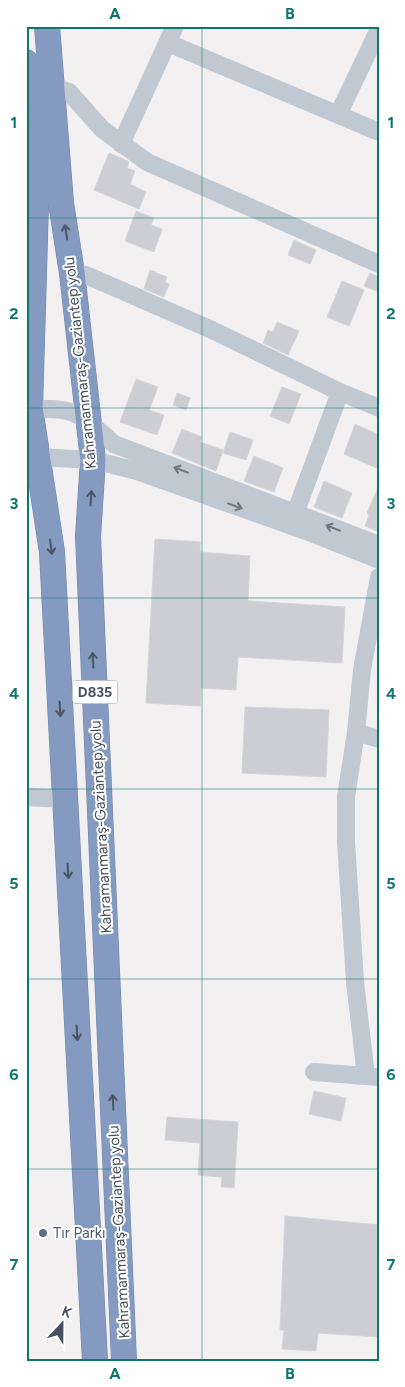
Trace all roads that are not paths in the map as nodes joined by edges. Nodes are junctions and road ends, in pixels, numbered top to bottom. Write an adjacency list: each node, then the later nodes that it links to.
1 (47, 26): 6 (highway, Kahramanmaraş-Gaziantep yolu / D835)
2 (175, 26): 4 (street)
3 (379, 29): 7 (street)
4 (168, 43): 7 (street); 9 (street)
5 (26, 62): 11 (highway, Kahramanmaraş-Gaziantep yolu / D835)
6 (52, 86): 9 (street); 10 (highway, Kahramanmaraş-Gaziantep yolu / D835)
7 (338, 115): 8 (street)
8 (379, 132)
9 (121, 144): 12 (street)
10 (61, 203): 11 (street); 13 (highway, Kahramanmaraş-Gaziantep yolu / D835, one-way to 10)
11 (31, 208): 14 (highway, Kahramanmaraş-Gaziantep yolu / D835)
12 (379, 264)
13 (72, 273): 15 (street); 18 (highway, Kahramanmaraş-Gaziantep yolu / D835)
14 (29, 372): 17 (highway, Kahramanmaraş-Gaziantep yolu / D835)
15 (340, 392): 16 (street); 22 (street)
16 (379, 408)
17 (28, 410): 18 (street); 19 (highway, Kahramanmaraş-Gaziantep yolu / D835)
18 (89, 422): 20 (highway, Kahramanmaraş-Gaziantep yolu / D835); 21 (street, one-way to 18)
19 (37, 457): 20 (street); 29 (highway, Kahramanmaraş-Gaziantep yolu / D835, one-way to 29)
20 (93, 460): 21 (street, one-way to 21); 33 (highway, Kahramanmaraş-Gaziantep yolu / D835, one-way to 20)
21 (263, 509): 22 (street); 24 (street)
22 (295, 514): 23 (street, one-way to 22)
23 (379, 545)
24 (379, 560)
25 (379, 577): 26 (street)
26 (356, 732): 27 (street); 31 (street)
27 (379, 739)
28 (26, 797): 29 (street)
29 (64, 799): 32 (highway, Kahramanmaraş-Gaziantep yolu / D835, one-way to 32)
30 (314, 1072): 31 (street)
31 (372, 1076)
32 (95, 1361)
33 (124, 1361)

